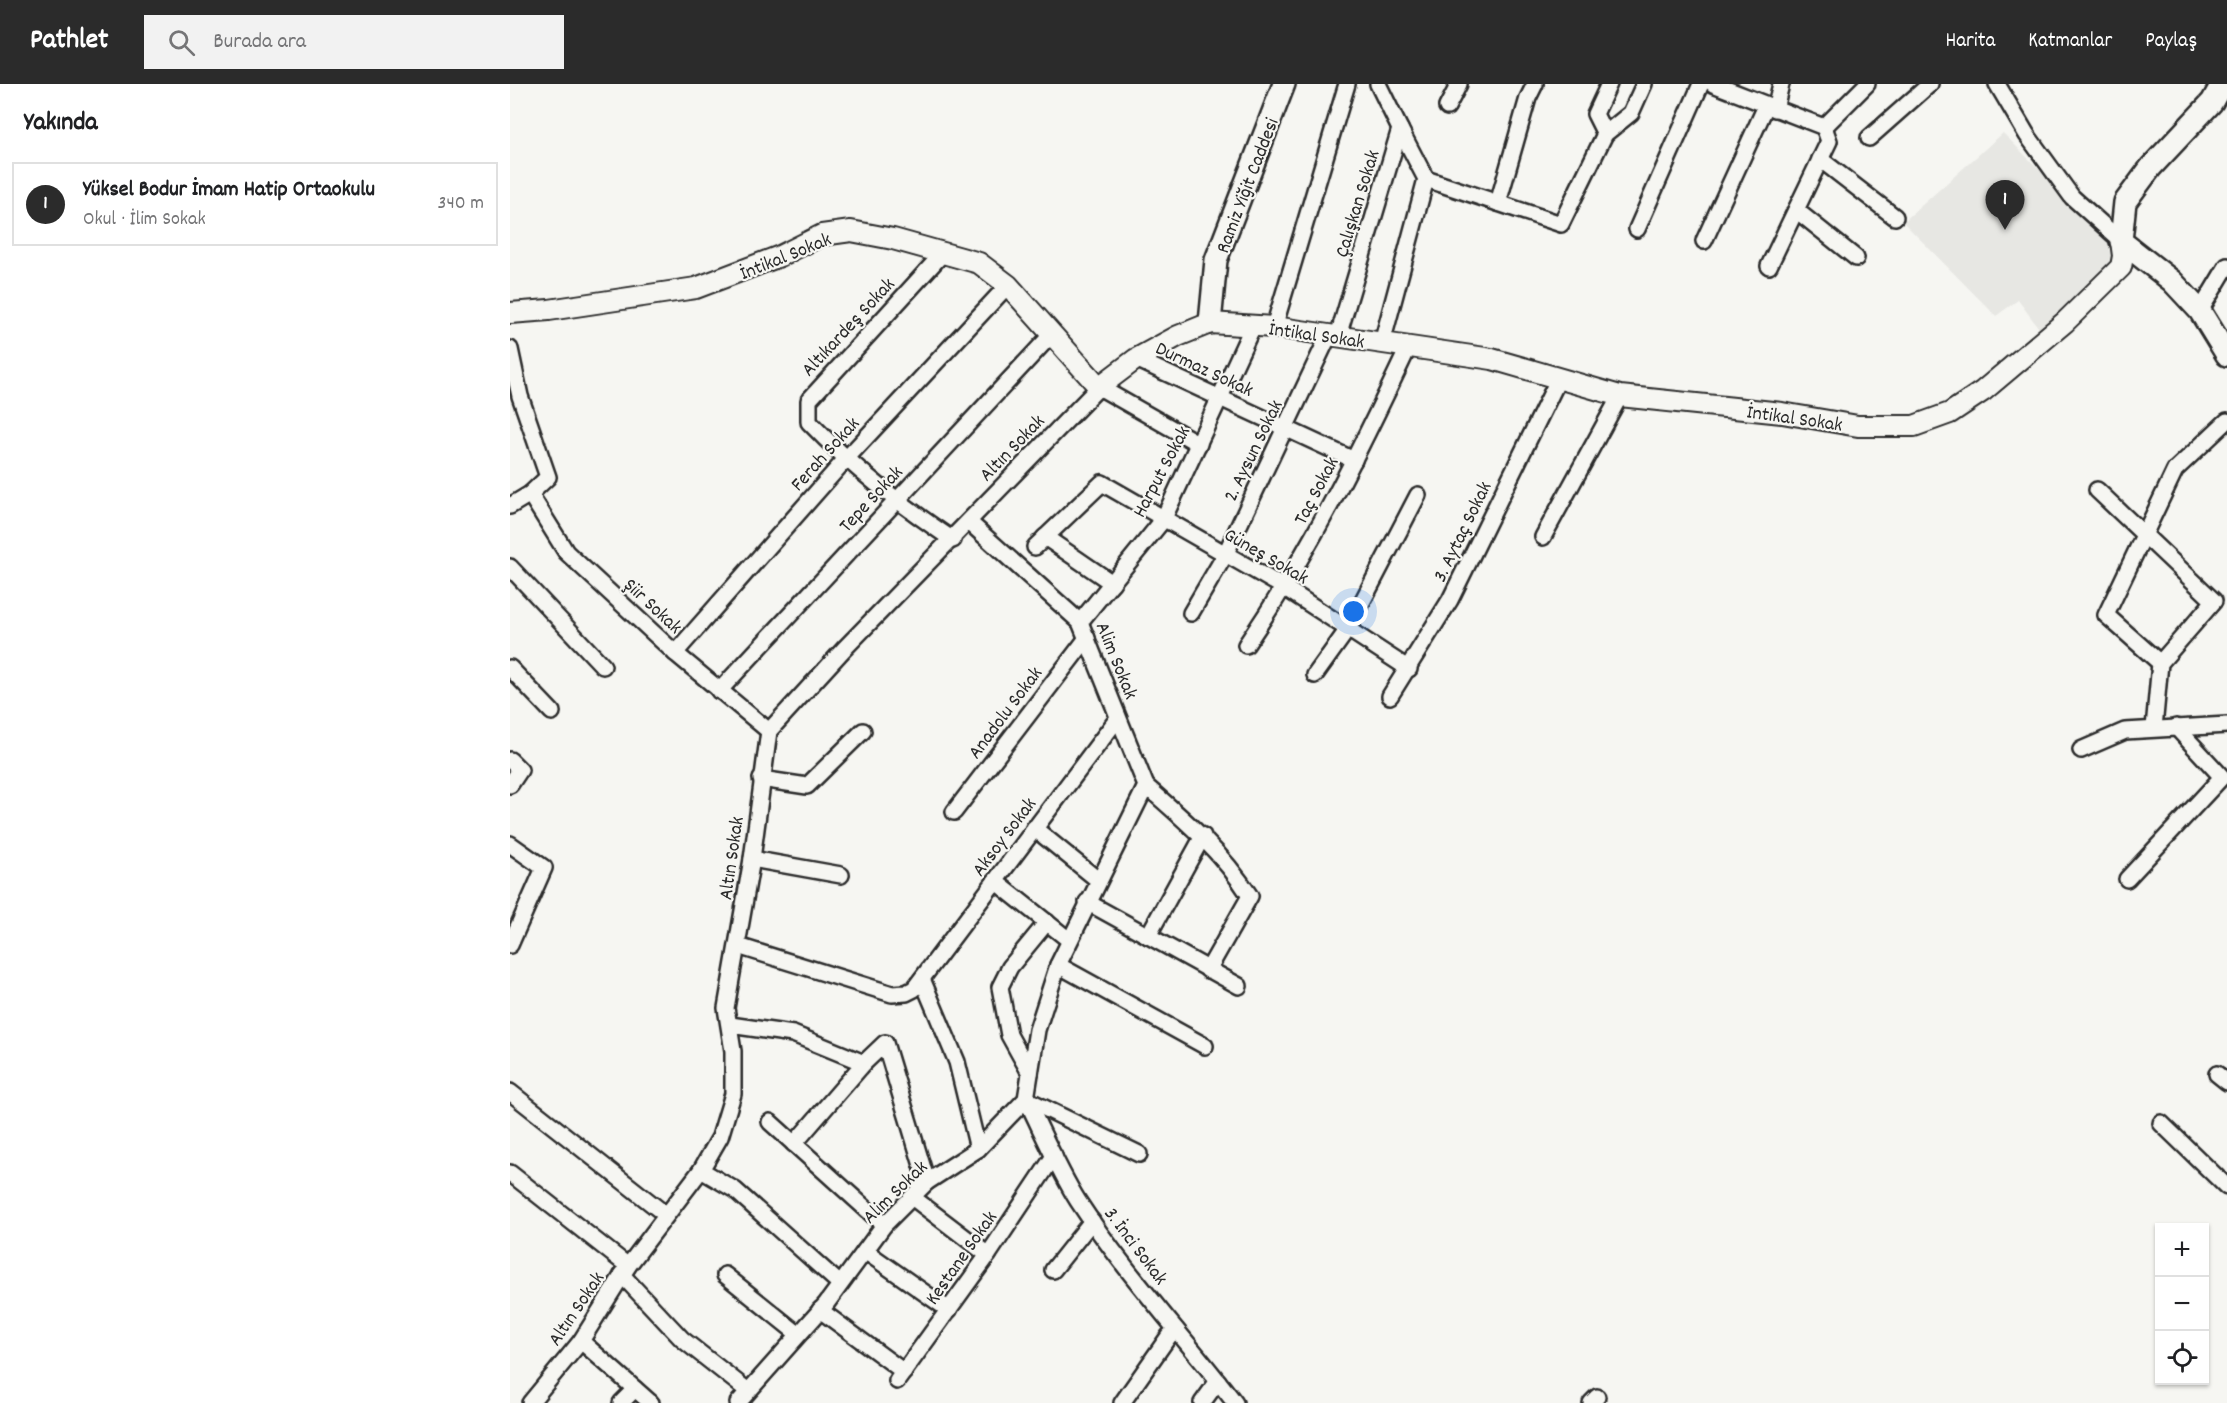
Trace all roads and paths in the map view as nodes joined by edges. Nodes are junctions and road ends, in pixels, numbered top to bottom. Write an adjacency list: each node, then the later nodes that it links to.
1 (1284, 84): 36 (main road, Ramiz Yiğit Caddesi)
2 (1347, 84): 38 (street)
3 (1378, 84): 18 (street, Çalışkan Sokak)
4 (1459, 84): 15 (street)
5 (1535, 84): 23 (street)
6 (1609, 84): 19 (street)
7 (1644, 84): 19 (street)
8 (1701, 84): 26 (street)
9 (1713, 84): 16 (street)
10 (1781, 84): 16 (street)
11 (1867, 84): 17 (street)
12 (1930, 84): 20 (street)
13 (1997, 84): 28 (street)
14 (2222, 84): 28 (main road)
15 (1447, 107)
16 (1771, 108): 17 (street); 27 (street)
17 (1824, 127): 21 (street)
18 (1400, 129): 22 (street); 40 (street, Çalışkan Sokak)
19 (1605, 134): 23 (street)
20 (1869, 138)
21 (1820, 159): 24 (street); 25 (street)
22 (1426, 179): 23 (street); 41 (street)
23 (1498, 203)
24 (1796, 210): 30 (street); 31 (street)
25 (1895, 217)
26 (1637, 229)
27 (1704, 241)
28 (2121, 241): 34 (main road); 48 (street, İntikal Sokak)
29 (943, 253): 33 (street, İntikal Sokak); 35 (street, İntikal Sokak); 53 (street, Altıkardeş Sokak)
30 (1856, 258)
31 (1769, 266)
32 (2227, 266): 34 (street)
33 (1008, 285): 39 (street, İntikal Sokak); 53 (street, Ferah Sokak)
34 (2200, 311): 44 (main road)
35 (510, 313)
36 (1210, 323): 37 (street, İntikal Sokak); 45 (street, İntikal Sokak)
37 (1253, 326): 38 (street, İntikal Sokak); 49 (street, Harput Sokak)
38 (1274, 327): 40 (street, İntikal Sokak)
39 (1052, 334): 47 (street, İntikal Sokak); 58 (street, Tepe Sokak)
40 (1333, 336): 41 (street, İntikal Sokak); 51 (street, 2. Aysun Sokak)
41 (1382, 343): 42 (street, İntikal Sokak)
42 (1409, 346): 46 (street, İntikal Sokak); 54 (street, Taç Sokak)
43 (510, 349): 56 (street)
44 (2227, 356)
45 (1136, 359): 47 (street, İntikal Sokak); 49 (street, Durmaz Sokak)
46 (1559, 378): 48 (street, İntikal Sokak); 78 (street, 3. Aytaç Sokak)
47 (1099, 387): 52 (street); 61 (street, Altın Sokak)
48 (1620, 396): 63 (street)
49 (1220, 398): 51 (street, Durmaz Sokak); 52 (street, Harput Sokak)
50 (2227, 421): 62 (street)
51 (1287, 429): 54 (street, Durmaz Sokak); 65 (street, 2. Aysun Sokak)
52 (1199, 444): 60 (street, Harput Sokak)
53 (845, 460): 58 (street, Altıkardeş Sokak); 74 (street, Ferah Sokak)
54 (1354, 460): 68 (street, Taç Sokak)
55 (2097, 490): 62 (street)
56 (530, 494): 59 (street); 74 (street, Şiir Sokak)
57 (1418, 495): 71 (street)
58 (896, 501): 64 (street, Altıkardeş Sokak); 80 (street, Tepe Sokak)
59 (510, 506)
60 (1163, 519): 65 (street, Güneş Sokak); 67 (street, Harput Sokak); 67 (street, Güneş Sokak)
61 (969, 522): 64 (street, Altın Sokak); 70 (street, Alim Sokak)
62 (2144, 535): 75 (street); 75 (street)
63 (1543, 537)
64 (952, 540): 87 (street, Altın Sokak)
65 (1225, 555): 68 (street, Güneş Sokak); 69 (street, 2. Aysun Sokak)
66 (510, 567): 76 (street)
67 (1112, 583): 70 (street, Harput Sokak)
68 (1285, 588): 71 (street, Güneş Sokak); 73 (street, Taç Sokak)
69 (1191, 613)
70 (1080, 622): 72 (street, Alim Sokak)
71 (1348, 629): 78 (street, Güneş Sokak); 79 (street)
72 (1087, 638): 83 (street, Alim Sokak); 94 (street, Anadolu Sokak)
73 (1246, 645)
74 (675, 653): 80 (street, Şiir Sokak)
75 (2160, 663): 86 (street)
76 (603, 666)
77 (510, 668): 82 (street)
78 (1409, 669): 81 (street, 3. Aytaç Sokak)
79 (1315, 675)
80 (719, 691): 87 (street, Şiir Sokak)
81 (1390, 696)
82 (552, 712)
83 (1118, 718): 93 (street, Alim Sokak); 95 (street, Aksoy Sokak)
84 (2227, 725): 85 (street)
85 (2176, 727): 86 (street); 100 (street)
86 (2154, 728): 89 (street)
87 (769, 730): 91 (street, Altın Sokak)
88 (863, 731): 91 (street)
89 (2081, 750)
90 (510, 760): 92 (street)
91 (761, 779): 98 (street, Altın Sokak)
92 (510, 785)
93 (1146, 786): 96 (street, Alim Sokak); 101 (street)
94 (954, 812)
95 (1034, 828): 101 (street); 102 (street, Aksoy Sokak)
96 (1203, 836): 105 (street); 110 (street, Alim Sokak)
97 (510, 844): 107 (street)
98 (752, 859): 99 (street); 108 (street, Altın Sokak)
99 (841, 875)
100 (2127, 879)
101 (1098, 880): 103 (street)
102 (995, 881): 104 (street); 111 (street, Aksoy Sokak)
103 (1087, 902): 105 (street); 106 (street)
104 (1047, 922): 106 (street); 116 (street)
105 (1148, 936): 110 (street)
106 (1070, 940): 109 (street)
107 (511, 941)
108 (738, 946): 111 (street); 113 (street, Altın Sokak)
109 (1058, 965): 114 (street); 116 (street)
110 (1208, 970): 112 (street)
111 (922, 979): 122 (street)
112 (1239, 986)
113 (730, 1025): 115 (street); 125 (street, Altın Sokak)
114 (1205, 1046)
115 (864, 1063): 121 (street); 127 (street)
116 (1030, 1073): 118 (street)
117 (510, 1092): 130 (street)
118 (1026, 1099): 122 (street, Alim Sokak); 123 (street); 124 (street, 3. İnci Sokak)
119 (770, 1122): 121 (street)
120 (2161, 1123): 128 (street)
121 (794, 1144): 132 (street)
122 (978, 1149): 127 (street, Alim Sokak)
123 (1139, 1154)
124 (1054, 1155): 131 (street, 3. İnci Sokak); 134 (street, Kestane Sokak)
125 (701, 1170): 130 (street, Altın Sokak); 138 (street)
126 (510, 1173): 135 (street)
127 (927, 1182): 129 (street, Alim Sokak)
128 (2227, 1187)
129 (912, 1197): 132 (street, Alim Sokak); 134 (street)
130 (666, 1215): 135 (street, Altın Sokak)
131 (1092, 1221): 136 (street); 141 (street, 3. İnci Sokak)
132 (884, 1225): 133 (street, Alim Sokak)
133 (865, 1251): 138 (street, Alim Sokak); 140 (street)
134 (988, 1255): 140 (street, Kestane Sokak)
135 (625, 1270): 143 (street, Altın Sokak); 146 (street)
136 (1053, 1270)
137 (726, 1275): 142 (street)
138 (840, 1284): 139 (street, Alim Sokak)
139 (820, 1310): 140 (street, Kestane Sokak); 142 (street, Alim Sokak)
140 (949, 1310)
141 (1176, 1330): 144 (street, 3. İnci Sokak); 150 (street)
142 (798, 1335): 146 (street, Alim Sokak)
143 (581, 1341): 145 (street); 147 (street, Altın Sokak)
144 (1218, 1381): 151 (street); 152 (street, 3. İnci Sokak)
145 (635, 1389): 148 (street); 149 (street)
146 (743, 1397)
147 (530, 1403)
148 (621, 1403)
149 (651, 1403)
150 (1122, 1403)
151 (1202, 1403)
152 (1235, 1403)

